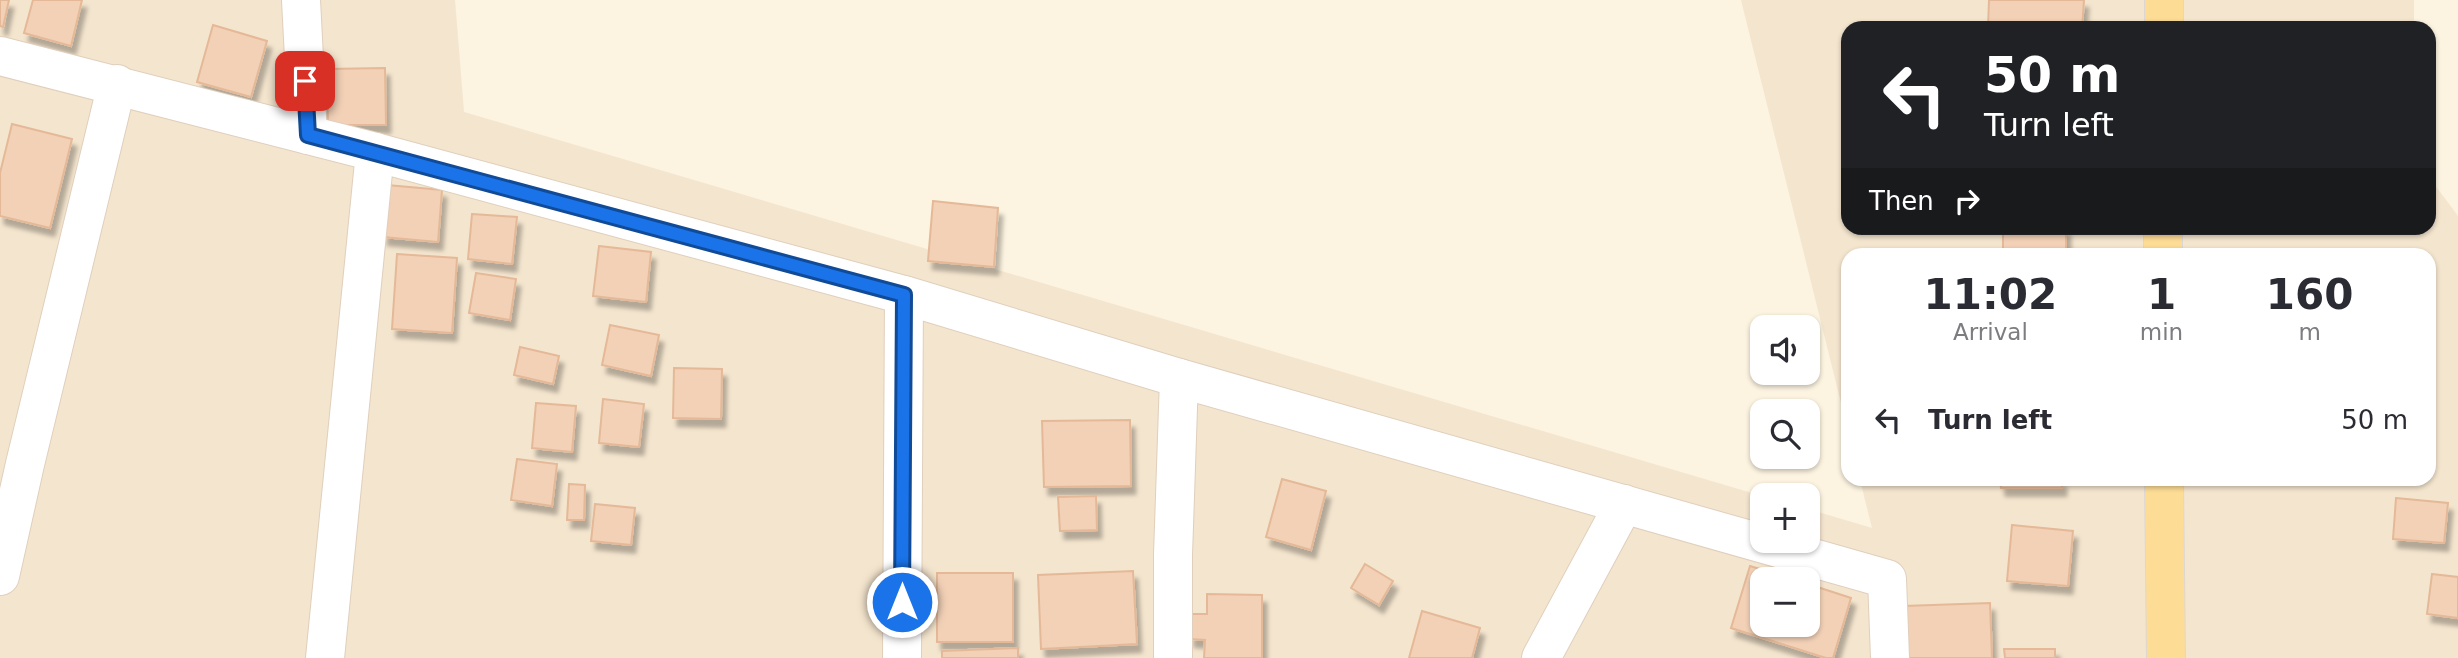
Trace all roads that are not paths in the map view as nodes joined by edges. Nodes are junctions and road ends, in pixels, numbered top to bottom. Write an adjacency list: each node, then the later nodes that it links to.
1 (301, 0): 6 (street)
2 (2164, 0): 3 (main road)
3 (2164, 21)
4 (0, 56): 5 (street)
5 (117, 84): 6 (street); 12 (street)
6 (308, 135): 7 (street)
7 (375, 152): 8 (street); 13 (street)
8 (904, 295): 9 (street); 14 (street)
9 (1179, 378): 11 (street); 15 (street)
10 (2164, 486): 18 (main road)
11 (1624, 504): 16 (street); 17 (street)
12 (0, 576)
13 (325, 658)
14 (902, 658)
15 (1173, 658)
16 (1541, 658)
17 (1890, 658)
18 (2166, 658)

